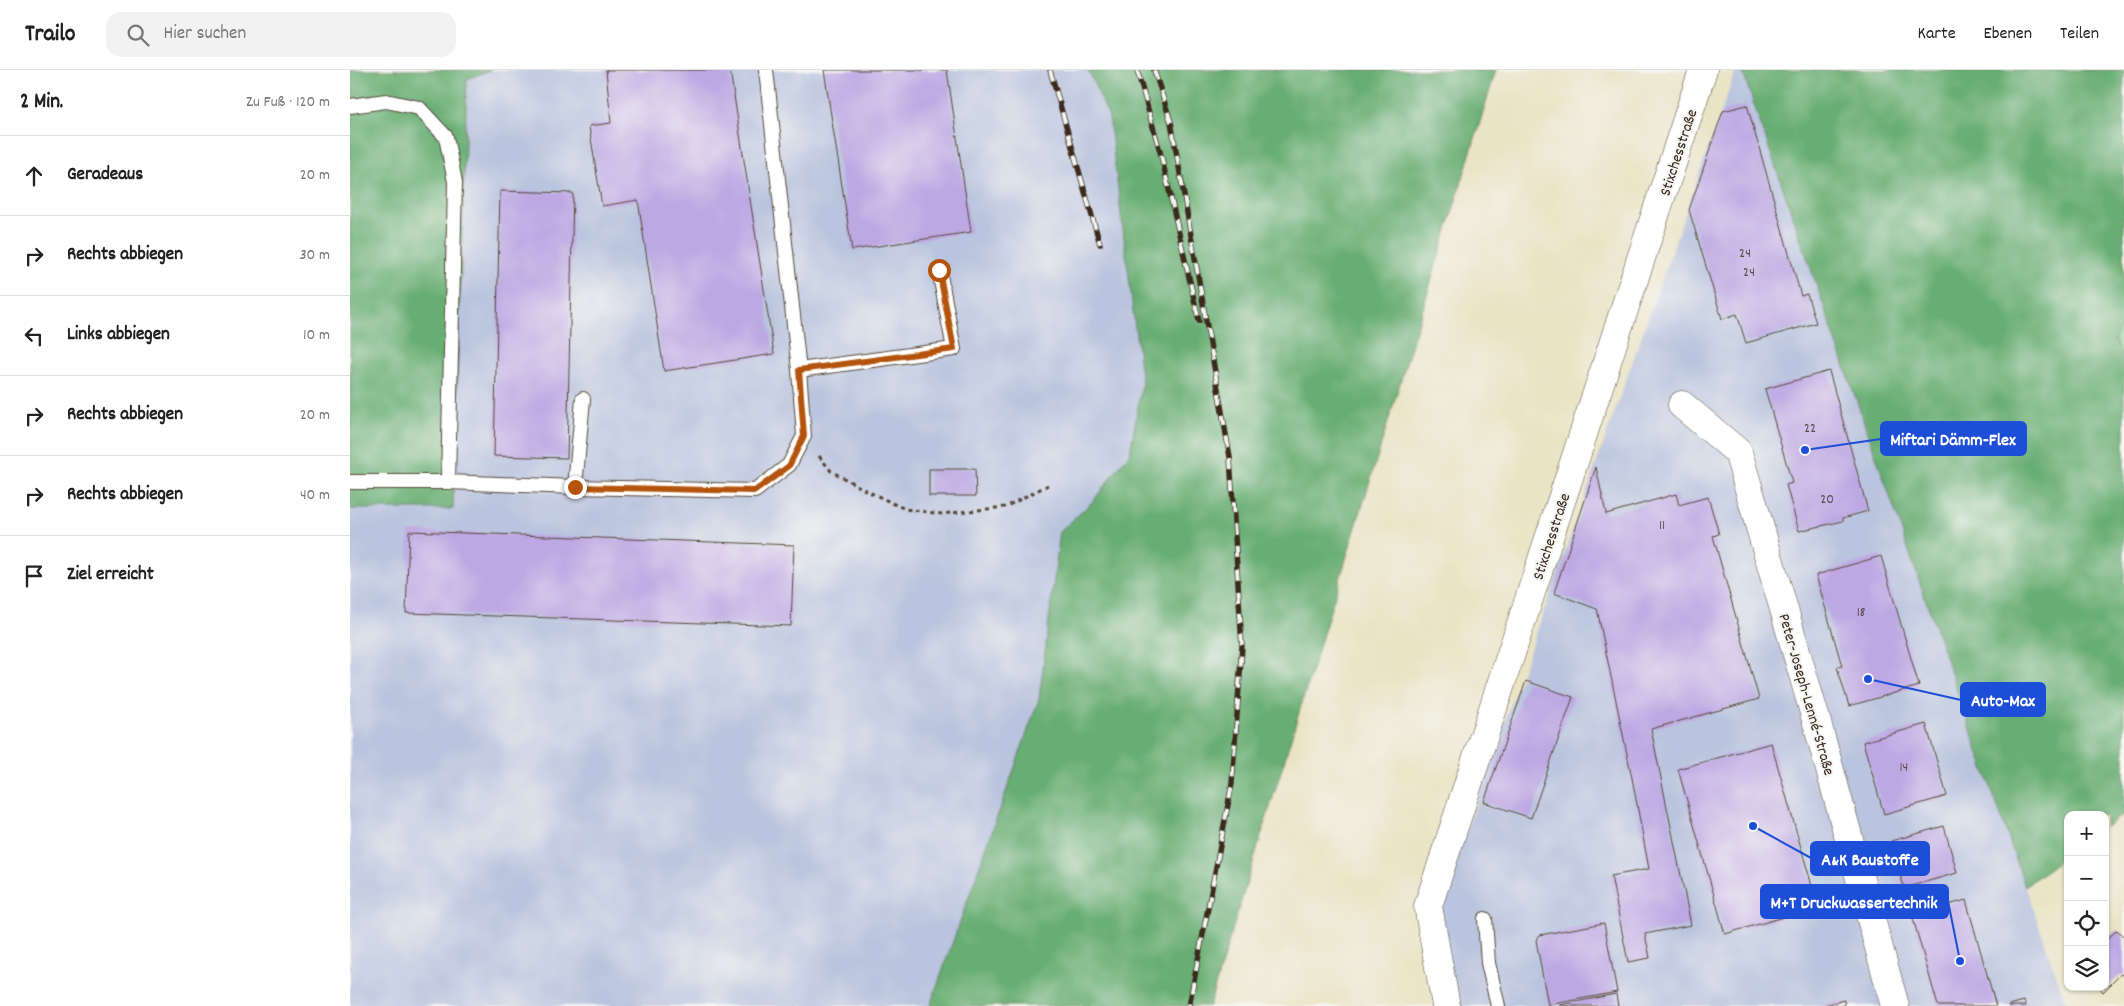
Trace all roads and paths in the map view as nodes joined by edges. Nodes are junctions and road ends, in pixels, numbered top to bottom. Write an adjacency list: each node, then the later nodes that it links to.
1 (766, 70): 5 (lane)
2 (1704, 70): 14 (street, Stixchesstraße)
3 (350, 106): 10 (lane)
4 (939, 270): 5 (lane)
5 (799, 370): 8 (lane)
6 (584, 399): 12 (lane)
7 (1682, 405): 16 (street, Peter-Joseph-Lenné-Straße)
8 (804, 436): 11 (path); 12 (lane)
9 (350, 482): 10 (lane)
10 (448, 482): 12 (lane)
11 (1048, 485)
12 (575, 487)
13 (1485, 919): 15 (lane)
14 (1446, 1006)
15 (1498, 1006)
16 (1895, 1006)

